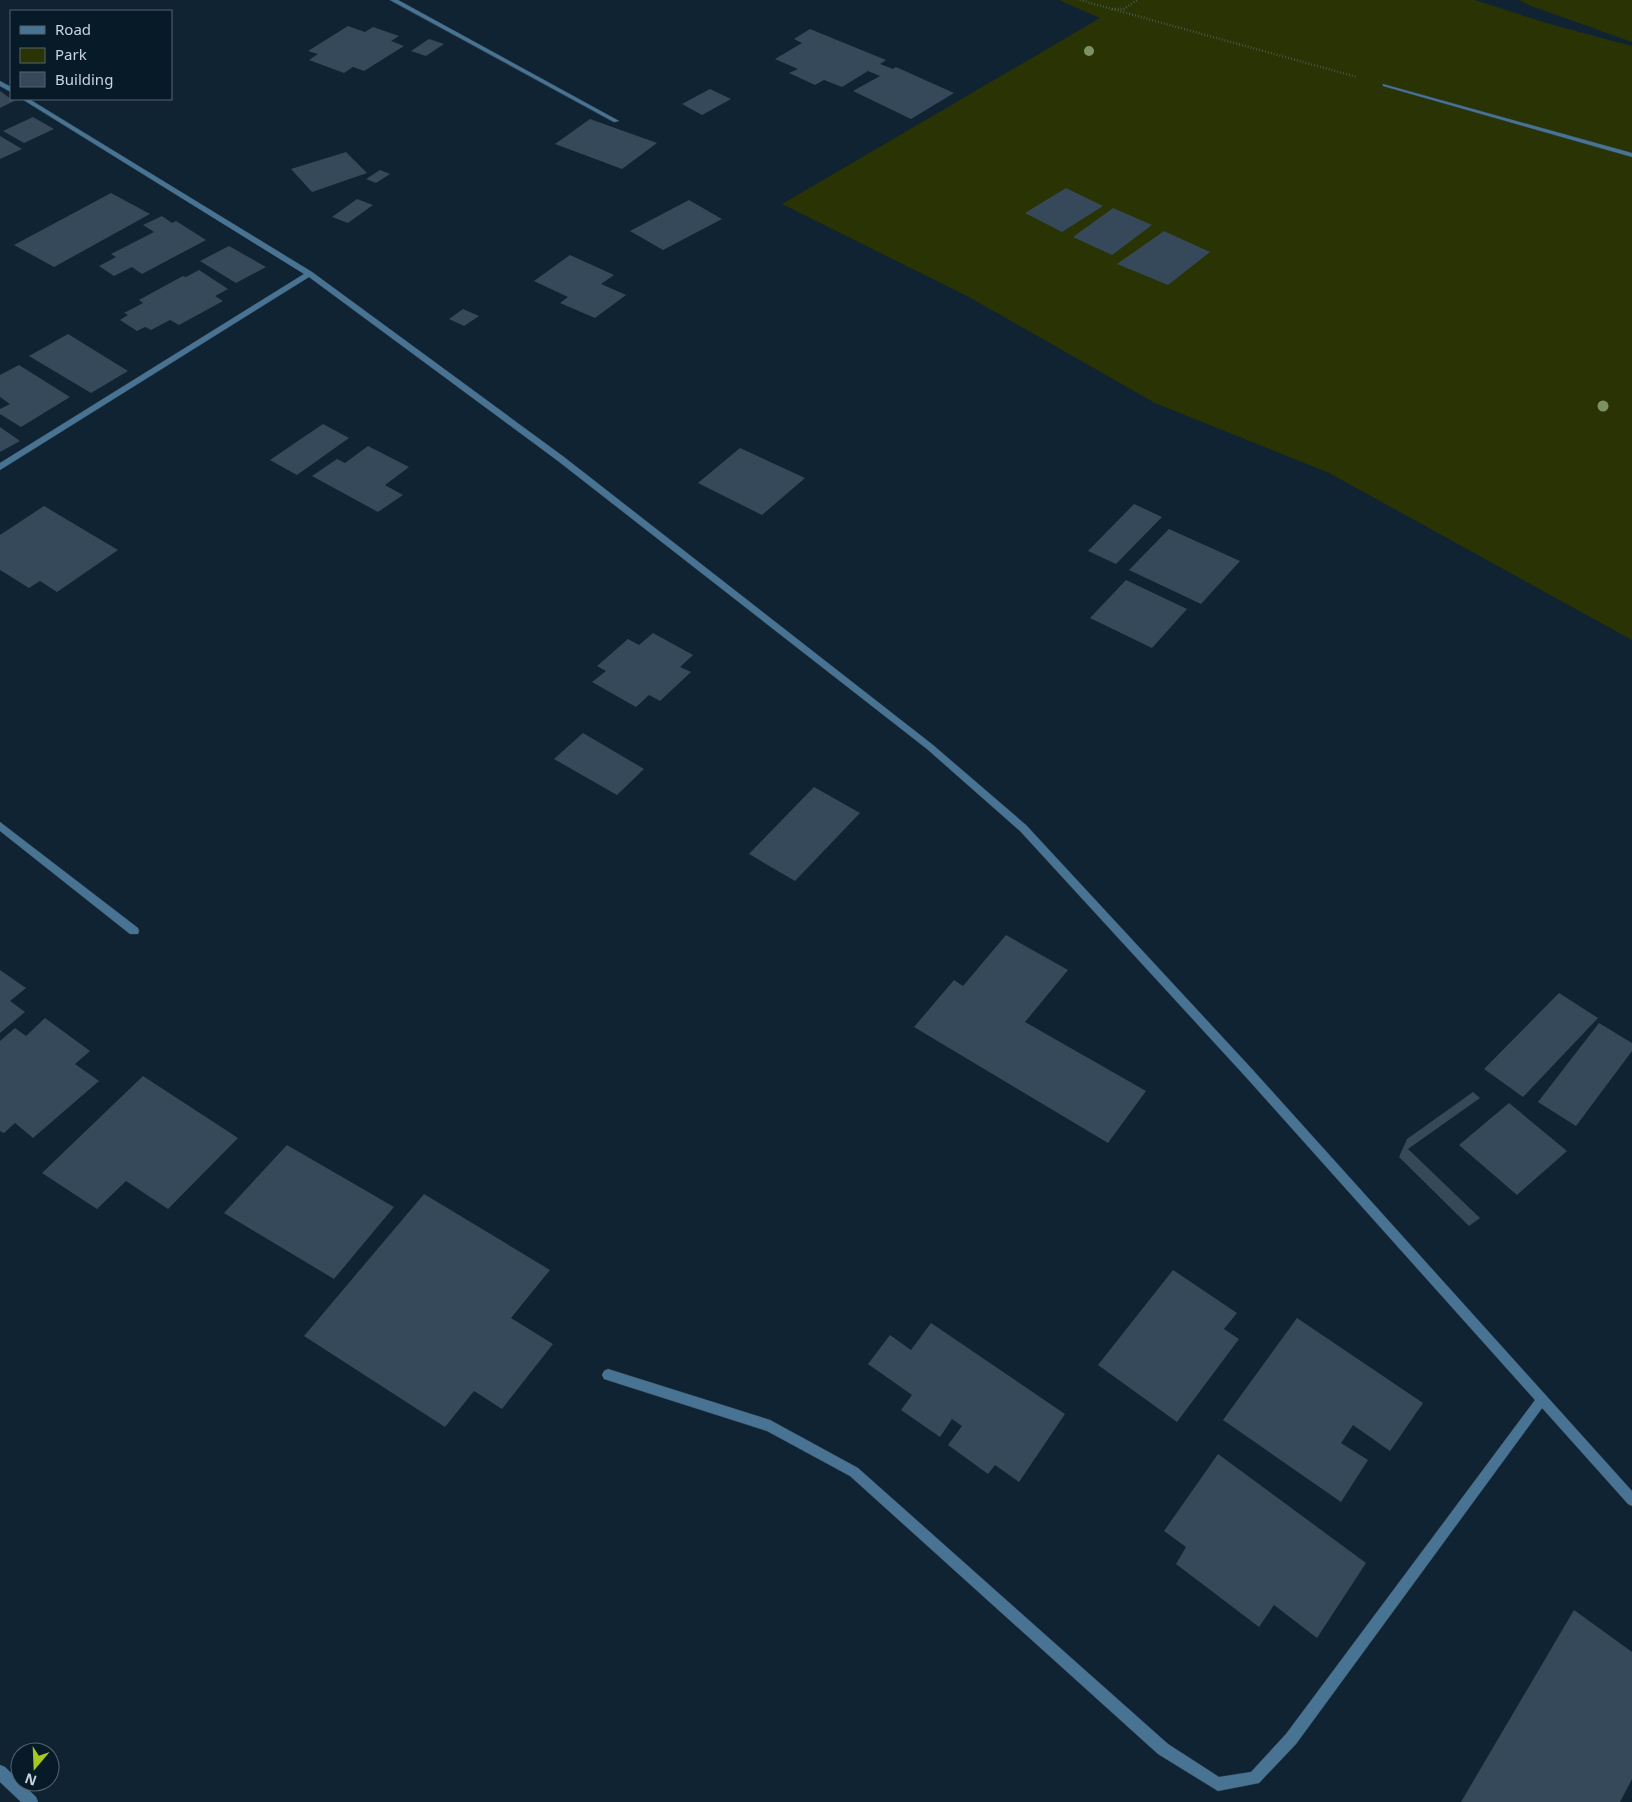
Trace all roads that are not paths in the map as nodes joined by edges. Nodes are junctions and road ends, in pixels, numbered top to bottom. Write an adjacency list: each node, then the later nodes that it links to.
1 (395, 0): 4 (street)
2 (1385, 85): 5 (street)
3 (27, 100): 6 (street)
4 (616, 121)
5 (1632, 155)
6 (309, 274): 7 (street); 11 (street)
7 (0, 467)
8 (0, 826): 9 (street)
9 (134, 931)
10 (608, 1375): 11 (street)
11 (1542, 1400): 12 (street)
12 (1632, 1500)
13 (0, 1772): 14 (street)
14 (31, 1802)

